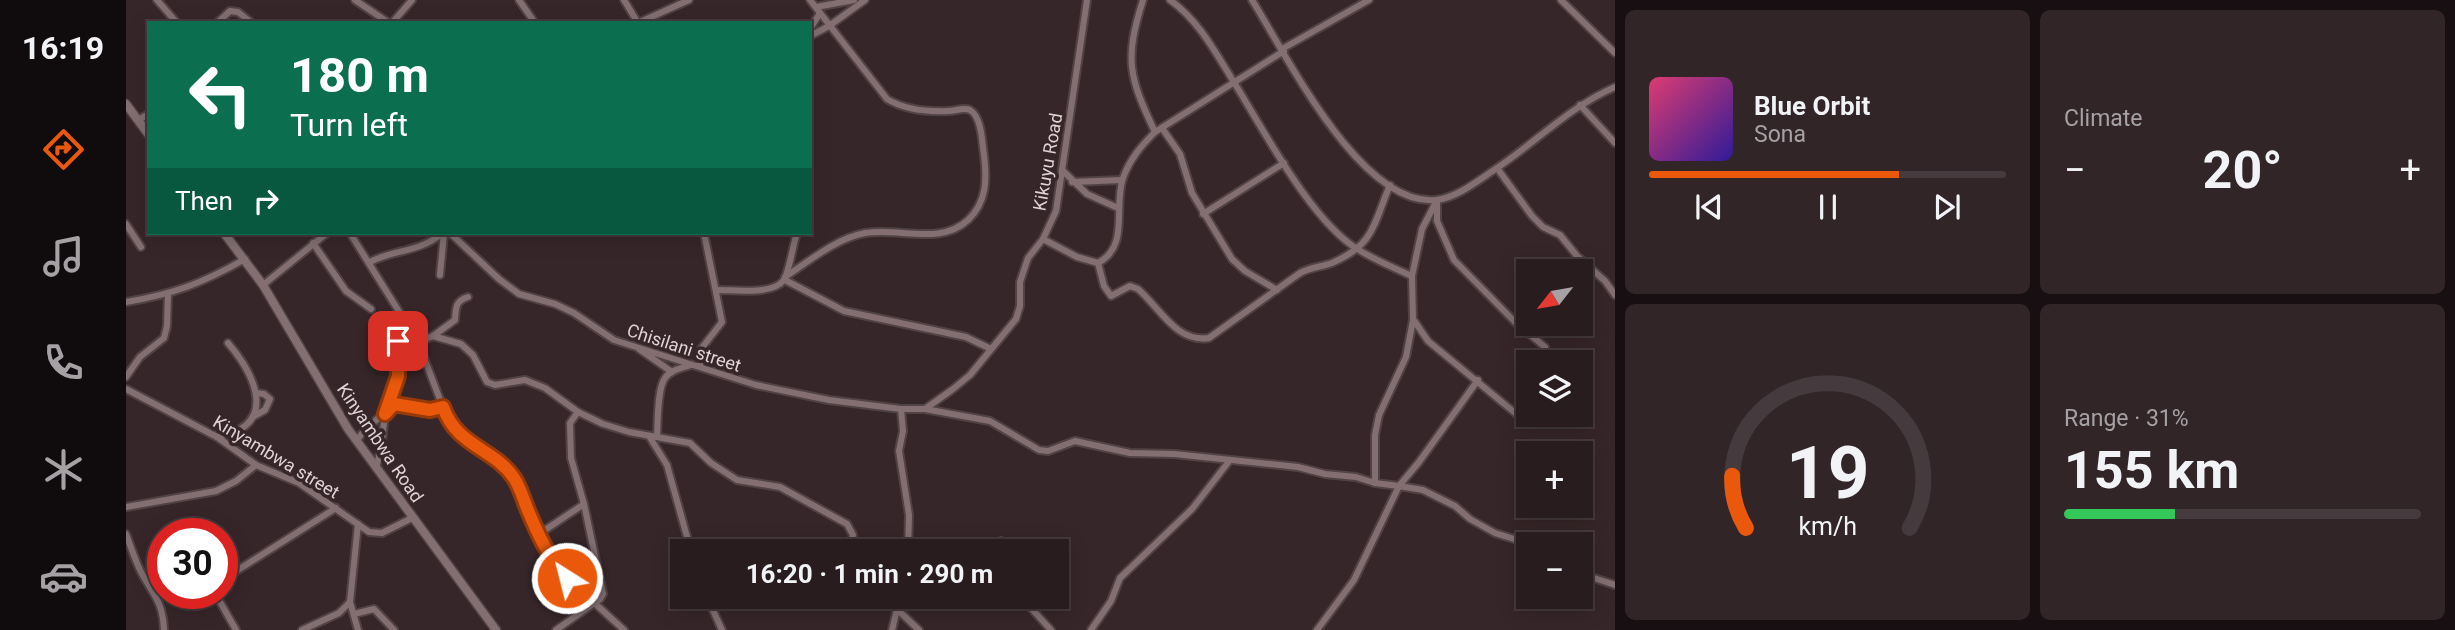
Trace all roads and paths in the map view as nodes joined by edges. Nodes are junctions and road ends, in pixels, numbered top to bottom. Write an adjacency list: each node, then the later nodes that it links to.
1 (157, 0): 17 (street)
2 (355, 0): 20 (street)
3 (412, 0): 21 (street)
4 (519, 0): 22 (street)
5 (624, 0): 23 (street)
6 (689, 0): 24 (street)
7 (810, 0): 16 (street)
8 (854, 0): 16 (street)
9 (865, 0): 26 (street)
10 (1087, 0): 42 (street, Kikuyu Road)
11 (1143, 0): 38 (street)
12 (1170, 0): 30 (street)
13 (1252, 0): 28 (street)
14 (1369, 0): 28 (street)
15 (1561, 0): 29 (street)
16 (818, 10): 25 (street); 26 (street)
17 (175, 21)
18 (219, 21): 19 (street)
19 (249, 21)
20 (387, 21)
21 (392, 21)
22 (534, 21)
23 (637, 21)
24 (642, 21)
25 (812, 24)
26 (829, 26): 27 (street); 67 (street)
27 (812, 35)
28 (1283, 50): 30 (street); 45 (street)
29 (1615, 53)
30 (1234, 83): 36 (street); 40 (street)
31 (1615, 87): 32 (street)
32 (1580, 105): 39 (street); 41 (street)
33 (127, 108): 35 (street)
34 (147, 115): 35 (street)
35 (138, 120): 37 (street)
36 (1162, 128): 38 (street); 48 (street)
37 (147, 132)
38 (1155, 132): 43 (street)
39 (1615, 143)
40 (1284, 163): 48 (street); 61 (street)
41 (1497, 168): 46 (street); 72 (street)
42 (1062, 170): 44 (street); 58 (street, Kikuyu Road)
43 (1122, 180): 44 (street); 47 (street)
44 (1072, 182): 47 (street)
45 (1390, 185): 46 (street); 61 (street)
46 (1437, 200): 66 (street); 82 (street)
47 (1118, 208): 64 (street)
48 (1203, 214): 70 (street)
49 (126, 224): 60 (street)
50 (226, 235): 62 (street, Kinyambwa Road)
51 (324, 235): 59 (street)
52 (351, 235): 63 (street)
53 (441, 235): 63 (street)
54 (444, 235): 65 (street)
55 (452, 235): 81 (street, Chisilani street)
56 (704, 235): 69 (street)
57 (796, 235): 67 (street)
58 (1043, 239): 64 (street); 83 (street, Kikuyu Road)
59 (313, 243): 68 (street); 75 (street)
60 (141, 247)
61 (1357, 250): 66 (street); 70 (street)
62 (245, 259): 68 (street, Kinyambwa Road); 71 (street)
63 (370, 262): 79 (street)
64 (1098, 263): 70 (street)
65 (440, 275)
66 (1412, 276): 76 (street)
67 (785, 279): 69 (street); 83 (street)
68 (263, 285): 99 (street, Kinyambwa Road)
69 (717, 290): 84 (street)
70 (1277, 290)
71 (168, 295): 74 (street); 86 (street)
72 (1615, 295)
73 (468, 297): 78 (street)
74 (126, 302)
75 (371, 309)
76 (1413, 319): 87 (street); 103 (street)
77 (400, 336): 95 (street)
78 (433, 336): 79 (street); 93 (street)
79 (418, 342): 90 (street)
80 (228, 343): 89 (street)
81 (636, 347): 84 (street, Chisilani street); 85 (street)
82 (1545, 347)
83 (991, 349): 91 (street, Kikuyu Road)
84 (696, 365): 85 (street); 92 (street, Chisilani street)
85 (672, 372): 97 (street)
86 (126, 377)
87 (1478, 380): 94 (street); 104 (street)
88 (126, 389): 98 (street, Kinyambwa street)
89 (256, 393): 96 (street); 96 (street)
90 (443, 407): 95 (street); 111 (street)
91 (925, 409): 92 (street); 100 (street)
92 (901, 410): 114 (street)
93 (578, 412): 97 (street); 105 (street)
94 (1516, 413)
95 (385, 414): 99 (street); 102 (street)
96 (254, 415): 98 (street)
97 (653, 436): 112 (street); 113 (street)
98 (217, 437): 101 (street, Kinyambwa street)
99 (357, 441): 102 (street, Kinyambwa Road)
100 (1230, 460): 103 (street); 139 (street)
101 (256, 465): 106 (street); 107 (street, Kinyambwa street)
102 (376, 468): 108 (street, Kinyambwa Road)
103 (1375, 483): 104 (street)
104 (1399, 486): 115 (street); 140 (street)
105 (584, 504): 111 (street); 120 (street)
106 (126, 507)
107 (336, 508): 109 (street, Kinyambwa street); 116 (street)
108 (412, 518): 109 (street, Kinyambwa street); 132 (street, Kinyambwa Road)
109 (358, 524): 119 (street)
110 (126, 534): 127 (street)
111 (539, 534): 120 (street)
112 (688, 539)
113 (852, 539)
114 (908, 539)
115 (1516, 539)
116 (238, 570)
117 (1593, 578): 118 (street)
118 (1615, 585)
119 (350, 602): 126 (street); 129 (street)
120 (593, 604): 133 (street); 134 (street)
121 (224, 609): 128 (street)
122 (712, 609): 135 (street)
123 (896, 609): 136 (street)
124 (899, 609): 137 (street)
125 (1032, 609): 138 (street)
126 (354, 614): 130 (street); 131 (street)
127 (164, 630)
128 (236, 630)
129 (302, 630)
130 (358, 630)
131 (394, 630)
132 (496, 630)
133 (556, 630)
134 (624, 630)
135 (722, 630)
136 (892, 630)
137 (919, 630)
138 (1051, 630)
139 (1091, 630)
140 (1317, 630)

